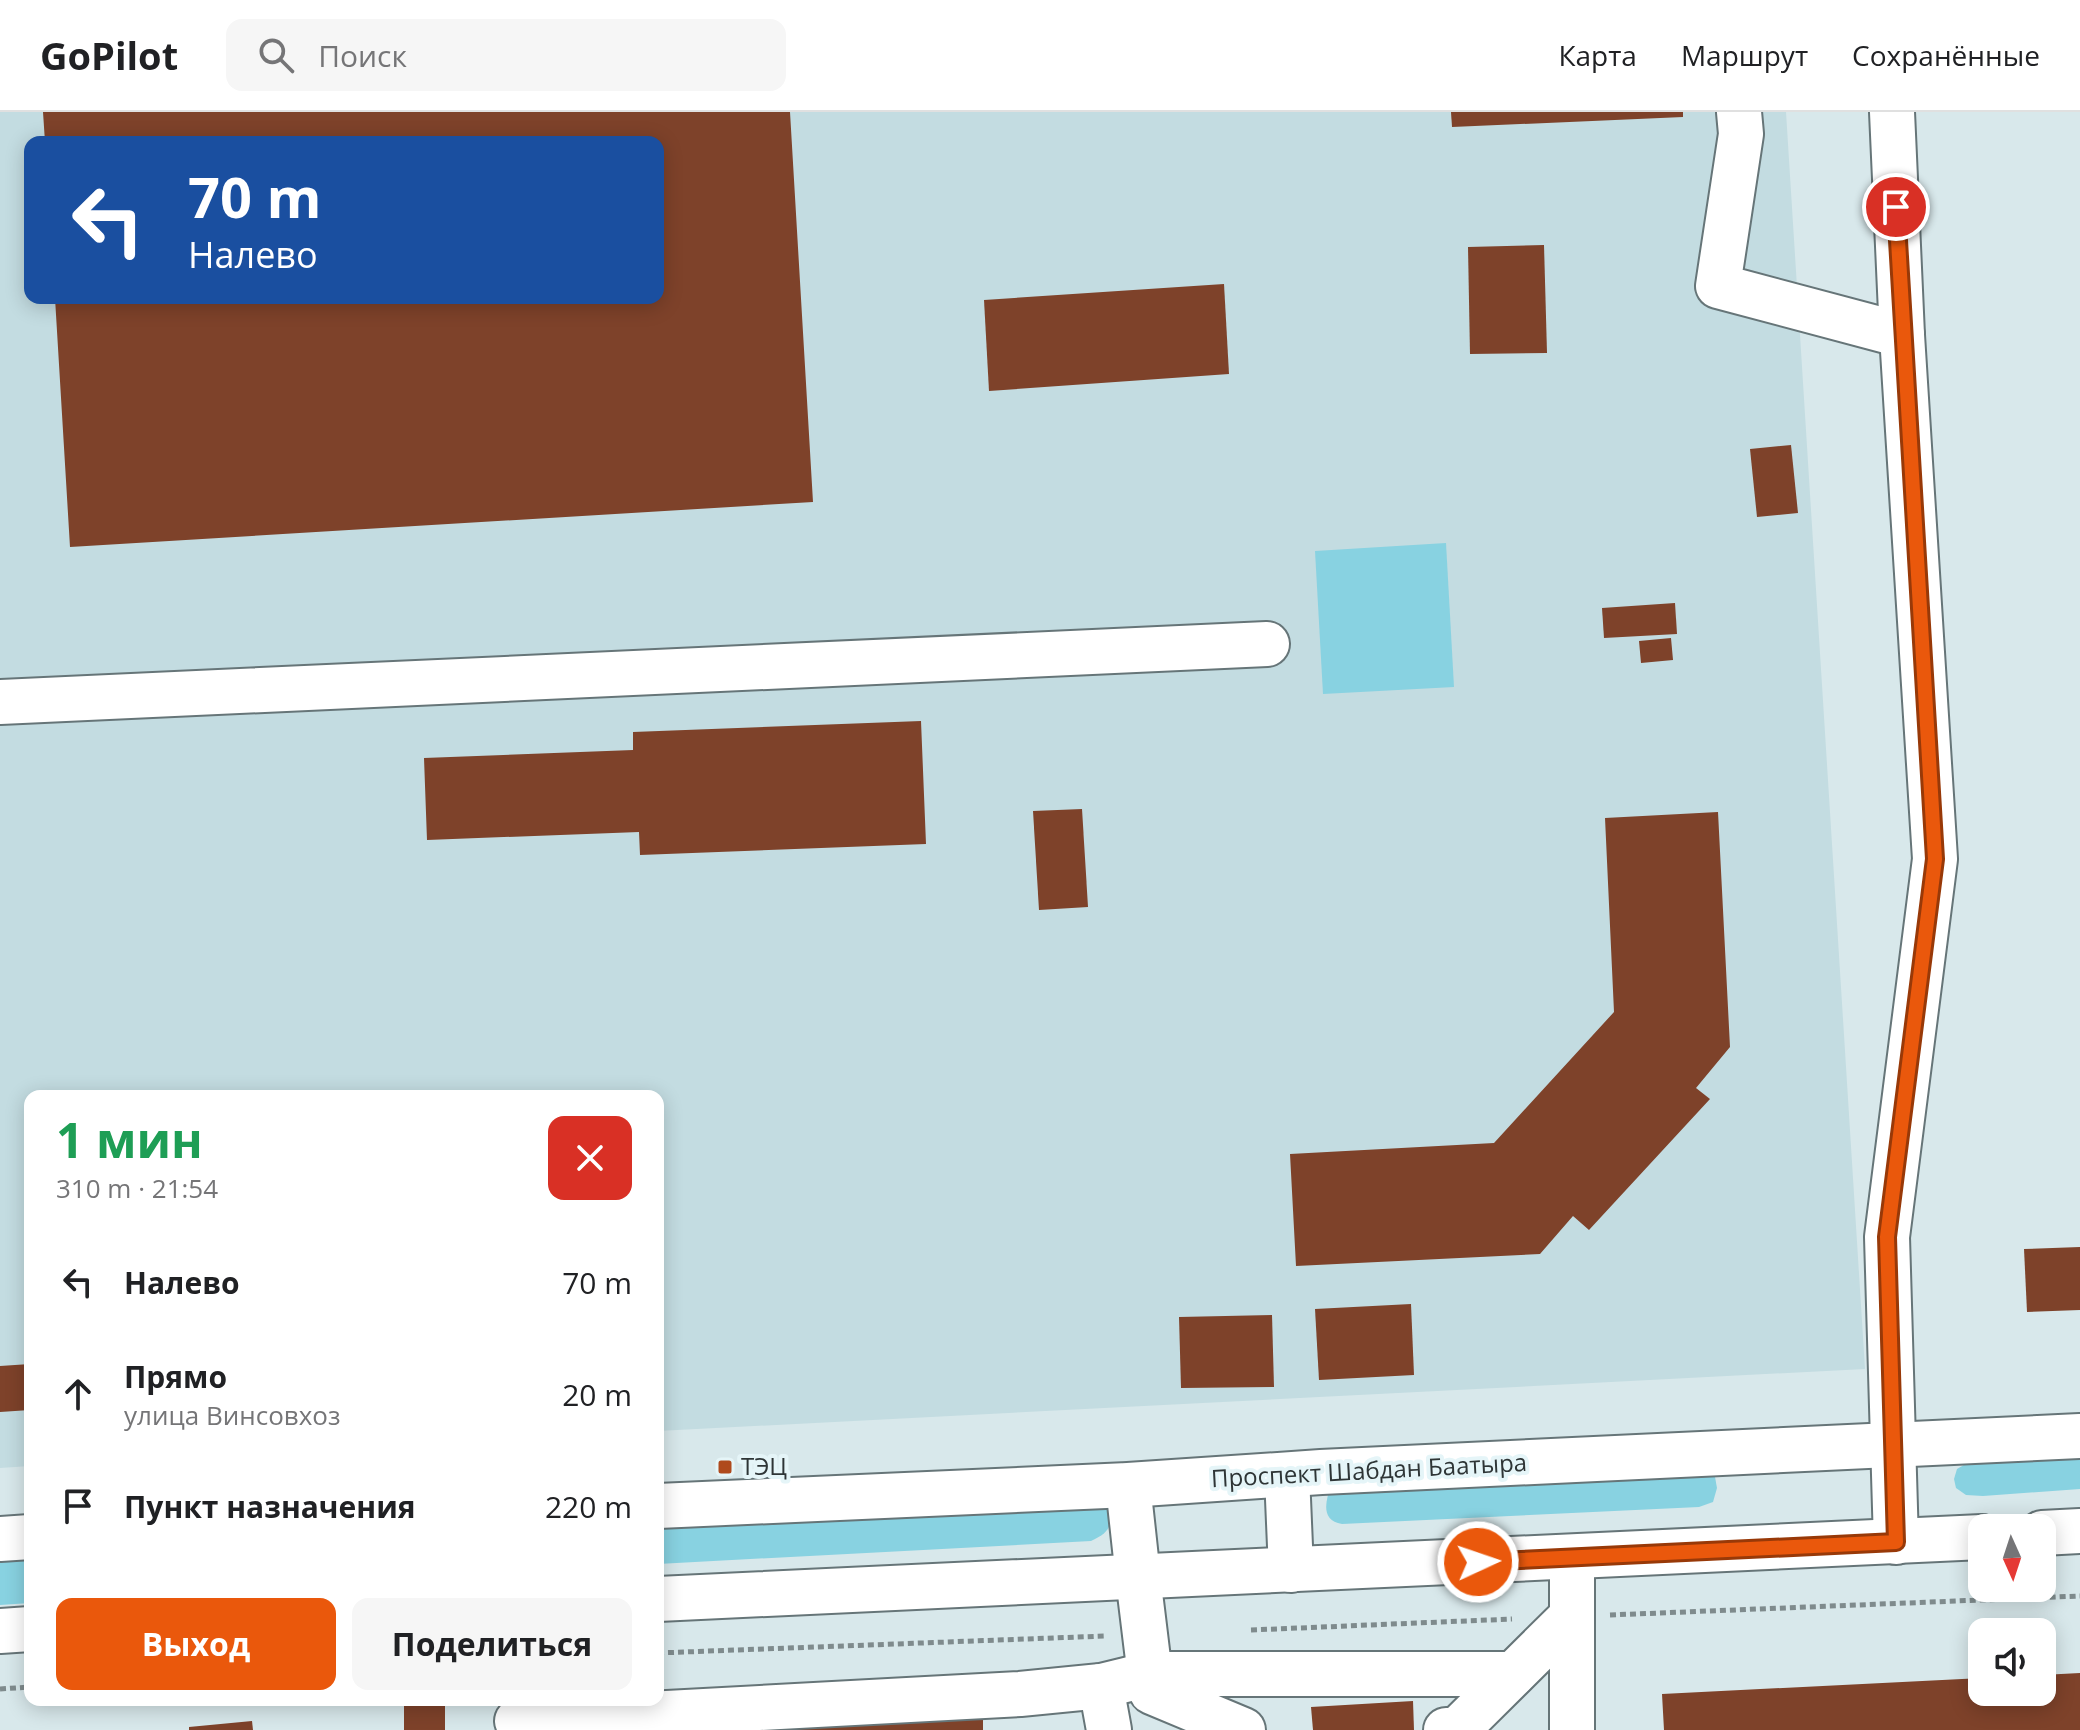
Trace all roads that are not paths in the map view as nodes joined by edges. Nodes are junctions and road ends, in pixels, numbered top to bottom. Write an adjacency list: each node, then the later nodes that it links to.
1 (1739, 112): 3 (main road)
2 (1892, 112): 3 (main road)
3 (1902, 335): 7 (main road)
4 (1267, 644): 5 (main road)
5 (0, 702)
6 (2080, 1436): 7 (main road, Проспект Шабдан Баатыра)
7 (1893, 1445): 8 (main road, Проспект Шабдан Баатыра); 16 (main road)
8 (1287, 1475): 9 (main road, Проспект Шабдан Баатыра); 18 (main road)
9 (1128, 1485): 10 (main road, Проспект Шабдан Баатыра); 19 (main road)
10 (664, 1506)
11 (2080, 1531): 12 (main road)
12 (2056, 1532)
13 (24, 1537): 15 (main road)
14 (1968, 1538): 16 (main road)
15 (0, 1539)
16 (1896, 1542): 17 (main road)
17 (1572, 1558): 18 (main road); 21 (main road)
18 (1291, 1570): 19 (main road)
19 (1138, 1577): 20 (main road); 24 (main road)
20 (664, 1599)
21 (1571, 1617): 25 (main road); 32 (main road)
22 (24, 1629): 23 (main road)
23 (0, 1631)
24 (1147, 1654): 25 (main road); 26 (main road); 30 (main road)
25 (1513, 1674): 31 (main road)
26 (1101, 1686): 27 (main road); 29 (main road)
27 (1020, 1712): 28 (main road)
28 (517, 1717)
29 (1110, 1730)
30 (1243, 1730)
31 (1446, 1730)
32 (1572, 1730)

